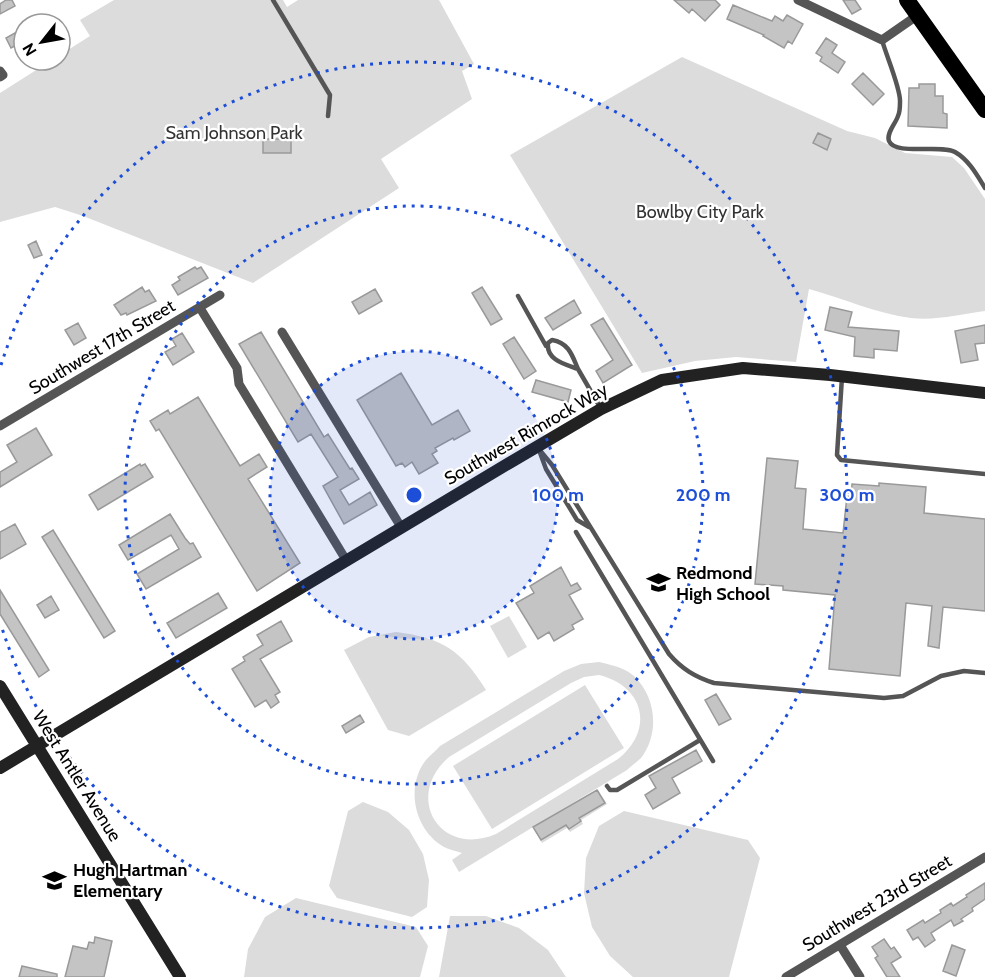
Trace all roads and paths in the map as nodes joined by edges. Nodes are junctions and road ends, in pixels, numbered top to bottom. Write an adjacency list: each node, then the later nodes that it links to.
1 (273, 0): 7 (lane)
2 (798, 0): 5 (street)
3 (907, 0): 4 (highway)
4 (918, 15): 5 (street); 6 (highway)
5 (882, 40): 8 (lane)
6 (985, 110)
7 (328, 116)
8 (985, 188)
9 (220, 295): 11 (street, Southwest 17th Street)
10 (518, 296): 13 (lane)
11 (200, 308): 18 (street, Southwest 17th Street); 23 (street)
12 (282, 332): 21 (street)
13 (547, 347): 14 (lane); 14 (lane)
14 (578, 369): 17 (lane)
15 (842, 376): 16 (main road, Southwest Rimrock Way); 17 (main road, Southwest Rimrock Way); 20 (lane)
16 (985, 393)
17 (601, 409): 19 (main road, Southwest Rimrock Way)
18 (0, 426)
19 (537, 447): 21 (main road, Southwest Rimrock Way); 24 (lane)
20 (985, 474)
21 (401, 527): 23 (main road, Southwest Rimrock Way)
22 (576, 532): 26 (lane)
23 (346, 560): 27 (main road, Southwest Rimrock Way)
24 (985, 673)
25 (0, 686): 27 (main road, West Antler Avenue)
26 (700, 740): 28 (lane); 30 (lane)
27 (38, 746): 29 (main road, Southwest Rimrock Way); 33 (main road, West Antler Avenue)
28 (713, 761)
29 (0, 768)
30 (608, 786)
31 (985, 857): 32 (street, Southwest 23rd Street)
32 (840, 945): 34 (street, Southwest 23rd Street); 35 (street)
33 (180, 977)
34 (786, 977)
35 (860, 977)

